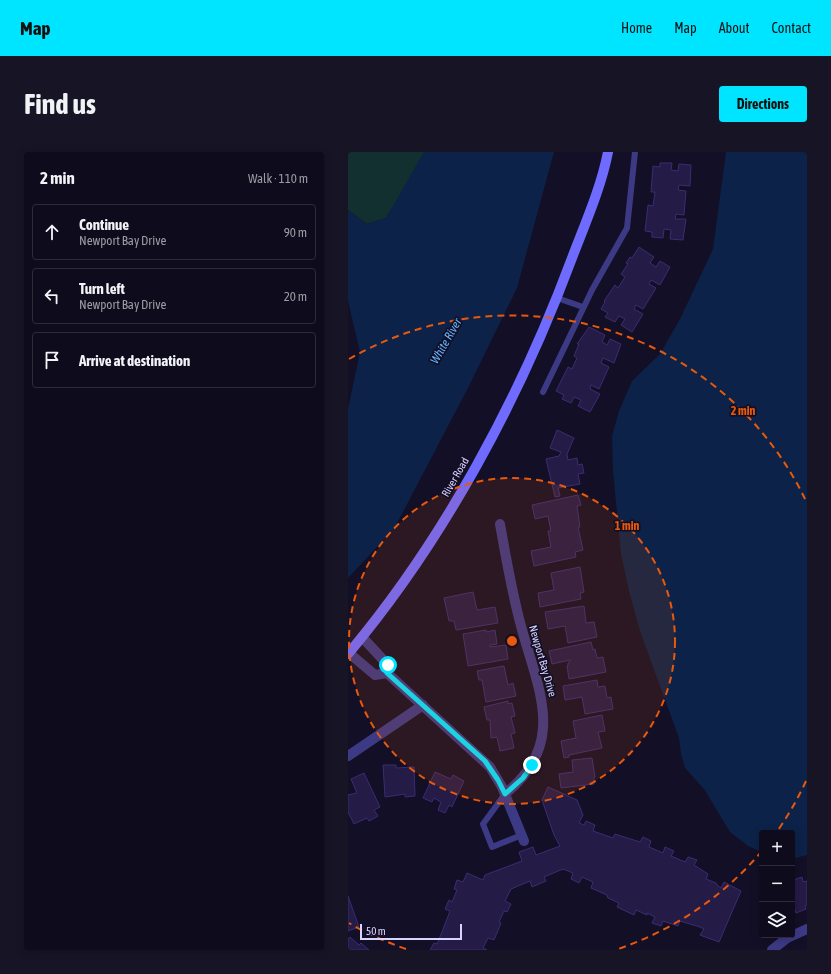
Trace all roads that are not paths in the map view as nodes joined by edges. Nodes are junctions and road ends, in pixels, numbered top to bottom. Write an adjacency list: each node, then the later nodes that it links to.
1 (608, 152): 3 (street, River Road)
2 (635, 152): 4 (lane)
3 (557, 298): 4 (lane); 7 (street, River Road)
4 (583, 307): 5 (lane)
5 (543, 392)
6 (500, 524): 12 (street, Newport Bay Drive)
7 (362, 637): 8 (street, River Road); 9 (street)
8 (348, 654): 9 (street)
9 (387, 673): 10 (street)
10 (422, 705): 11 (street); 12 (street)
11 (348, 756)
12 (505, 794): 13 (street); 13 (lane)
13 (523, 838)
14 (807, 929): 15 (street)
15 (772, 950)

